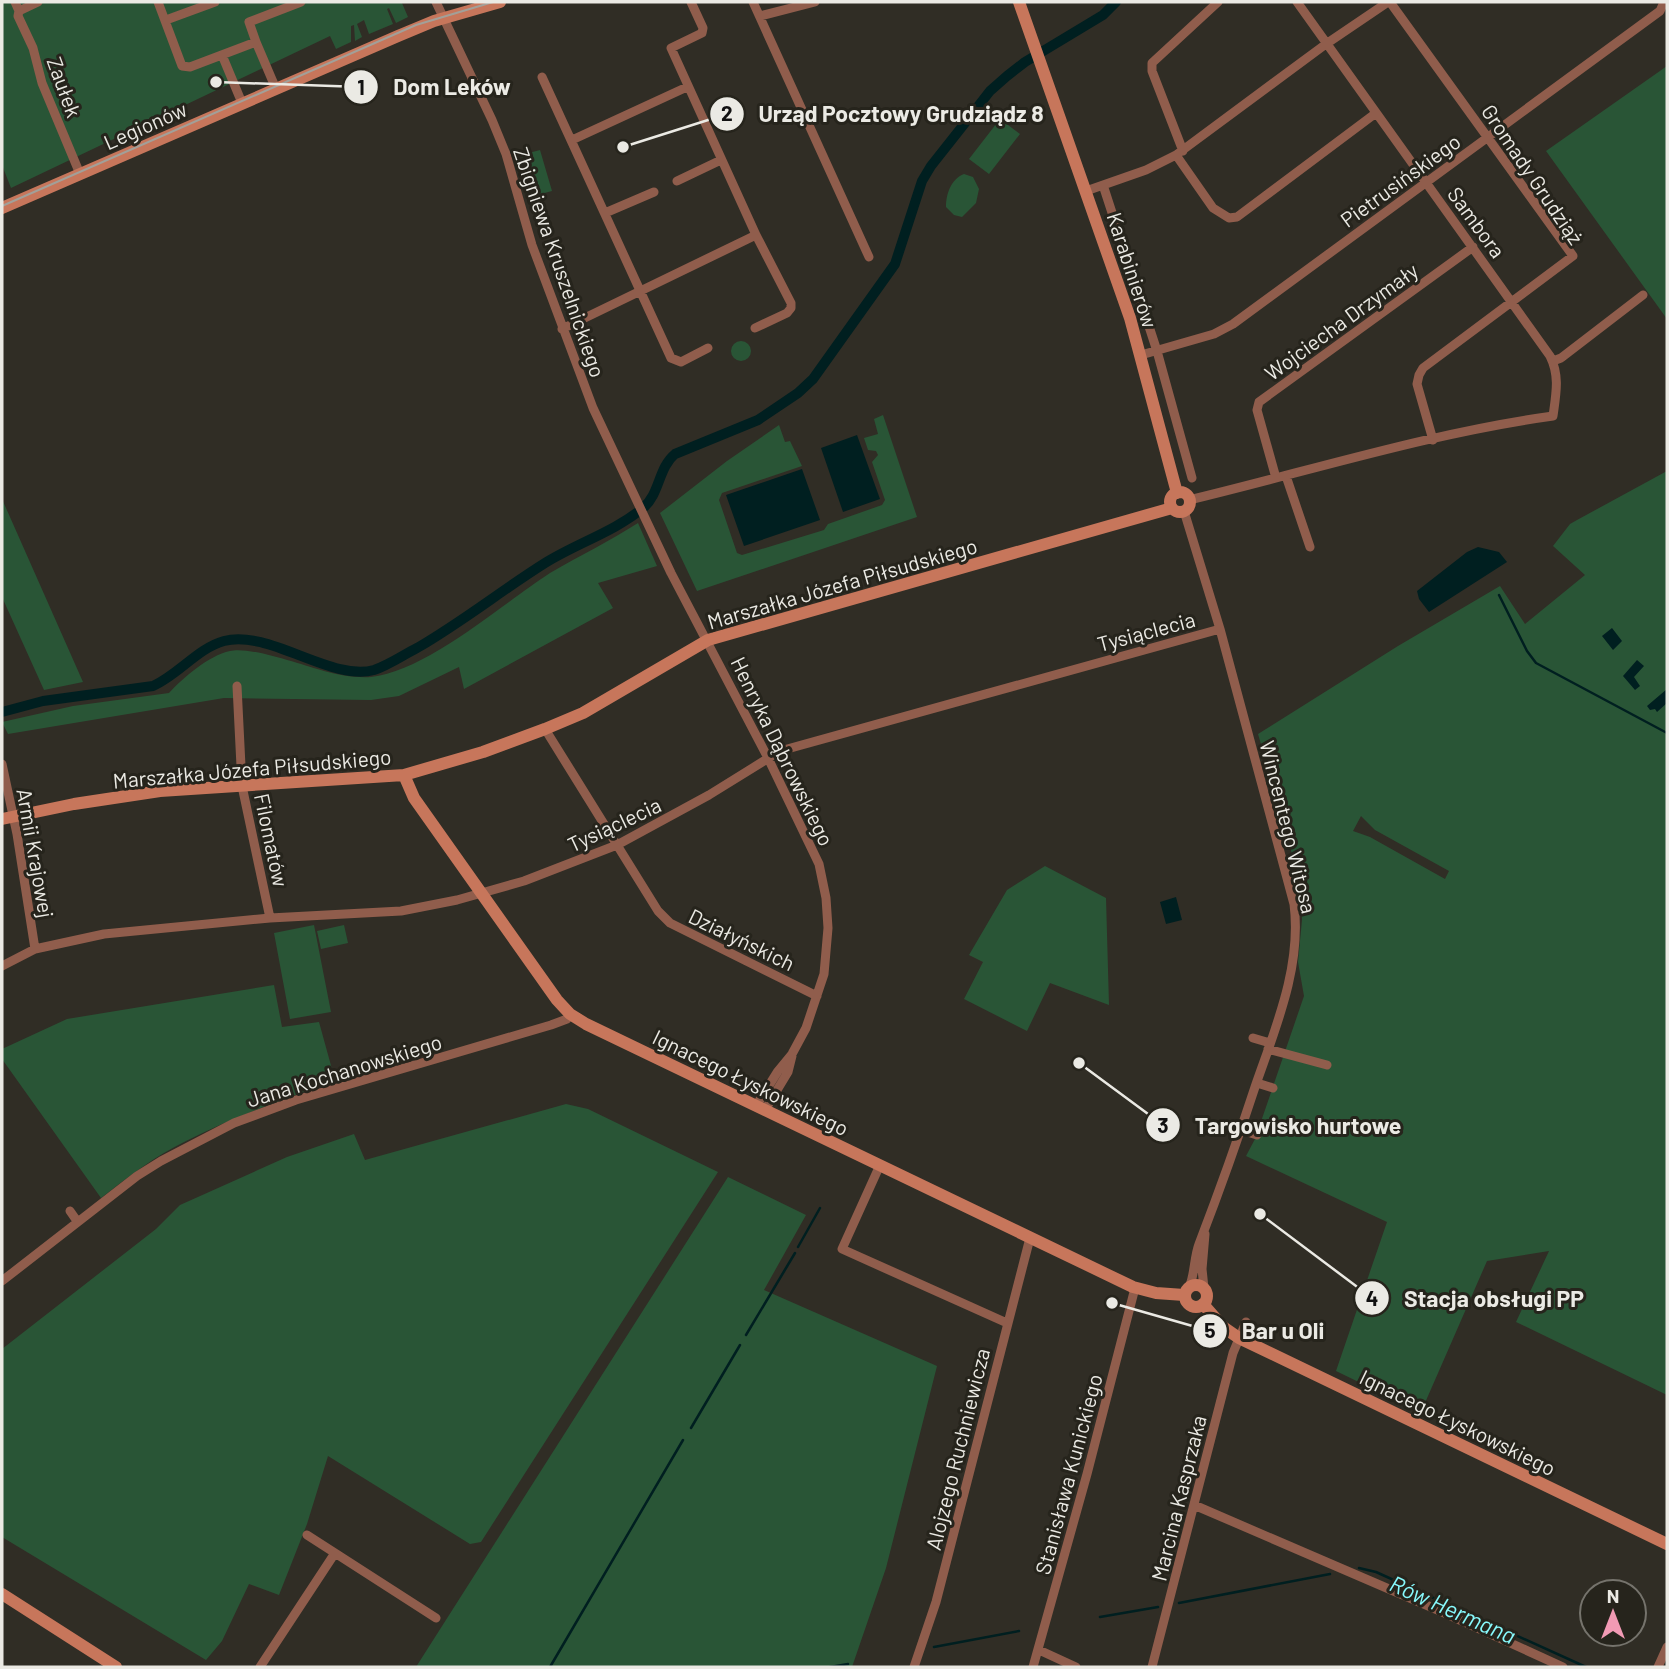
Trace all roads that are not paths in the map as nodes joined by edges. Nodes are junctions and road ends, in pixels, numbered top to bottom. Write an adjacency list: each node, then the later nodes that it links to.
1 (38, 2): 15 (street, Zaułek)
2 (159, 2): 18 (street)
3 (215, 2): 18 (street)
4 (301, 2): 19 (street)
5 (436, 2): 17 (street, Zbigniewa Kruszelnickiego)
6 (500, 2): 17 (street, Legionów)
7 (691, 2): 23 (street)
8 (753, 2): 16 (street)
9 (815, 2): 16 (street)
10 (1019, 2): 35 (street, Karabinierów)
11 (1218, 2): 29 (street)
12 (1297, 2): 20 (street, Sambora)
13 (1389, 2): 20 (street); 27 (street, Gromady Grudziąż)
14 (1664, 4): 27 (street, Pietrusińskiego)
15 (17, 6): 31 (street, Zaułek)
16 (760, 16): 41 (street)
17 (444, 19): 24 (street, Legionów); 46 (street, Zbigniewa Kruszelnickiego)
18 (166, 20): 21 (street)
19 (256, 42): 21 (street); 24 (street)
20 (1326, 44): 26 (street, Sambora); 29 (street)
21 (222, 55): 25 (street)
22 (542, 76): 28 (street)
23 (687, 87): 28 (street); 30 (street)
24 (276, 89): 25 (street, Legionów)
25 (242, 103): 31 (street, Legionów)
26 (1376, 113): 29 (street); 33 (street, Sambora)
27 (1489, 138): 33 (street, Pietrusińskiego); 44 (street, Gromady Grudziąż)
28 (572, 140): 38 (street)
29 (1180, 153): 34 (street)
30 (721, 160): 32 (street); 39 (street)
31 (80, 174): 37 (street, Legionów)
32 (677, 181)
33 (1426, 182): 40 (street, Sambora); 48 (street, Pietrusińskiego)
34 (1103, 185): 35 (street); 48 (street)
35 (1086, 191): 49 (street, Karabinierów)
36 (654, 192): 38 (street)
37 (2, 208)
38 (605, 213): 42 (street)
39 (756, 235): 42 (street); 45 (street)
40 (1474, 247): 44 (street, Sambora); 53 (street, Wojciecha Drzymały)
41 (869, 257)
42 (640, 291): 46 (street); 47 (street)
43 (1643, 295): 50 (street)
44 (1514, 301): 50 (street, Sambora); 52 (street, Gromady Grudziąż)
45 (755, 328)
46 (562, 329): 56 (street, Zbigniewa Kruszelnickiego)
47 (708, 348)
48 (1157, 351): 49 (street, Pietrusińskiego); 54 (street)
49 (1141, 355): 55 (street, Karabinierów)
50 (1553, 361): 51 (street, Sambora)
51 (1553, 416): 52 (street, Marszałka Józefa Piłsudskiego)
52 (1433, 439): 53 (street, Marszałka Józefa Piłsudskiego)
53 (1281, 477): 55 (street, Marszałka Józefa Piłsudskiego); 57 (street)
54 (1192, 478)
55 (1182, 506): 58 (street); 59 (street, Marszałka Józefa Piłsudskiego)
56 (644, 516): 59 (street, Henryka Dąbrowskiego)
57 (1310, 547)
58 (1220, 629): 62 (street, Tysiąclecia); 75 (street, Wincentego Witosa)
59 (708, 640): 61 (street, Marszałka Józefa Piłsudskiego); 62 (street, Henryka Dąbrowskiego)
60 (237, 686): 65 (street, Filomatów)
61 (545, 730): 64 (street, Marszałka Józefa Piłsudskiego); 67 (street, Działyńskich)
62 (768, 758): 67 (street, Tysiąclecia); 72 (street, Henryka Dąbrowskiego)
63 (2, 764): 66 (street, Armii Krajowej)
64 (404, 775): 65 (street, Marszałka Józefa Piłsudskiego); 68 (street, Ignacego Łyskowskiego)
65 (242, 786): 66 (street, Marszałka Józefa Piłsudskiego); 69 (street, Filomatów)
66 (7, 817): 70 (street, Armii Krajowej)
67 (617, 845): 68 (street, Tysiąclecia); 72 (street, Działyńskich)
68 (481, 894): 69 (street, Tysiąclecia); 73 (street, Ignacego Łyskowskiego)
69 (270, 918): 70 (street, Tysiąclecia)
70 (35, 949): 71 (street, Tysiąclecia)
71 (2, 967)
72 (817, 996): 79 (street, Henryka Dąbrowskiego)
73 (570, 1014): 79 (street, Ignacego Łyskowskiego); 84 (street, Jana Kochanowskiego)
74 (1253, 1038): 75 (street)
75 (1269, 1046): 76 (street); 77 (street, Wincentego Witosa)
76 (1327, 1065)
77 (1257, 1083): 78 (street); 80 (street, Wincentego Witosa)
78 (1273, 1088)
79 (761, 1108): 82 (street, Ignacego Łyskowskiego)
80 (1241, 1130): 81 (street); 85 (street, Wincentego Witosa)
81 (1257, 1135)
82 (880, 1165): 86 (street, Ignacego Łyskowskiego); 93 (street)
83 (70, 1210): 84 (street)
84 (78, 1221): 87 (street, Jana Kochanowskiego)
85 (1205, 1233): 89 (street, Wincentego Witosa); 90 (street, Wincentego Witosa)
86 (1030, 1238): 88 (street, Ignacego Łyskowskiego); 93 (street, Alojzego Ruchniewicza)
87 (2, 1281)
88 (1135, 1288): 90 (street, Ignacego Łyskowskiego); 102 (street, Stanisława Kunickiego)
89 (1204, 1288): 90 (street); 91 (street)
90 (1187, 1290): 91 (street)
91 (1203, 1304): 94 (street, Ignacego Łyskowskiego)
92 (1246, 1322): 94 (street, Marcina Kasprzaka)
93 (1007, 1324): 105 (street, Alojzego Ruchniewicza)
94 (1239, 1338): 95 (street, Marcina Kasprzaka); 97 (street, Ignacego Łyskowskiego)
95 (1194, 1505): 108 (street, Marcina Kasprzaka); 109 (street)
96 (307, 1535): 98 (street)
97 (1667, 1544)
98 (335, 1553): 100 (street); 104 (street)
99 (2, 1594): 103 (street)
100 (436, 1618)
101 (1667, 1647): 110 (street)
102 (1039, 1650): 106 (street, Stanisława Kunickiego); 107 (street)
103 (116, 1667)
104 (260, 1667)
105 (914, 1667)
106 (1033, 1667)
107 (1076, 1667)
108 (1152, 1667)
109 (1563, 1667)
110 (1658, 1667)

